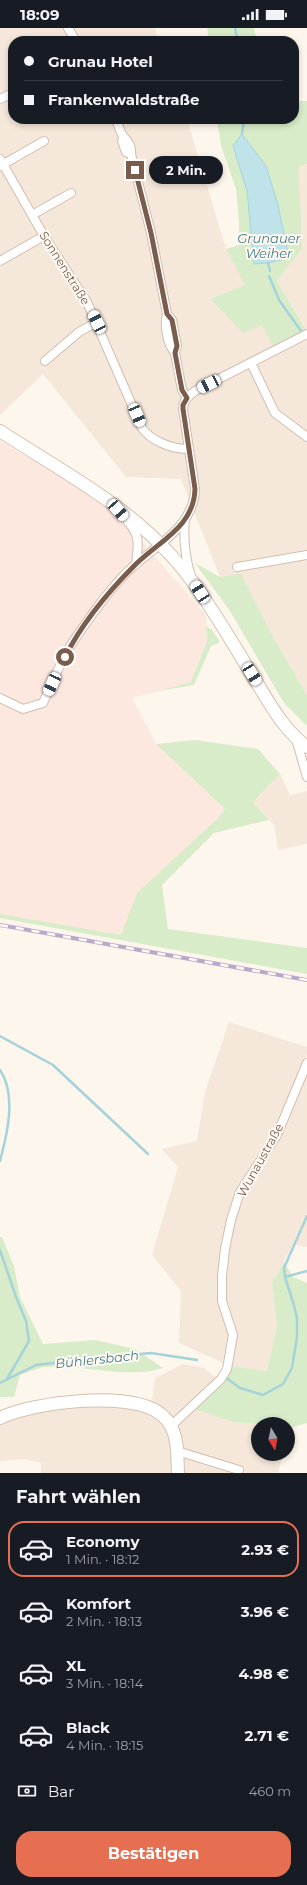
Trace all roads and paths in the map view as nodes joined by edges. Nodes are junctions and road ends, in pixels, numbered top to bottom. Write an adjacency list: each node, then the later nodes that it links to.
1 (118, 124): 12 (street)
2 (44, 141): 3 (street, Sonnenstraße)
3 (1, 163): 5 (street, Sonnenstraße)
4 (71, 193): 5 (street)
5 (32, 215): 6 (street, Sonnenstraße)
6 (44, 236): 7 (street); 8 (street, Sonnenstraße)
7 (0, 261)
8 (97, 322): 10 (street); 15 (street, Sonnenstraße)
9 (307, 334): 11 (street)
10 (45, 361)
11 (251, 364): 12 (street); 14 (street)
12 (187, 398): 15 (street)
13 (0, 432): 16 (main road)
14 (307, 437)
15 (188, 449): 17 (street)
16 (109, 500): 18 (main road); 20 (street)
17 (185, 520): 18 (street); 22 (street)
18 (162, 544): 20 (street); 22 (main road)
19 (307, 555): 21 (street)
20 (136, 564): 23 (street)
21 (237, 566)
22 (192, 580): 24 (main road)
23 (0, 698)
24 (296, 739): 25 (main road); 26 (street)
25 (307, 747)
26 (307, 777)
27 (307, 1063): 29 (street, Wunaustraße)
28 (0, 1418): 29 (main road)
29 (171, 1426): 30 (main road)
30 (177, 1452): 31 (street); 32 (main road)
31 (239, 1470)
32 (178, 1473)

